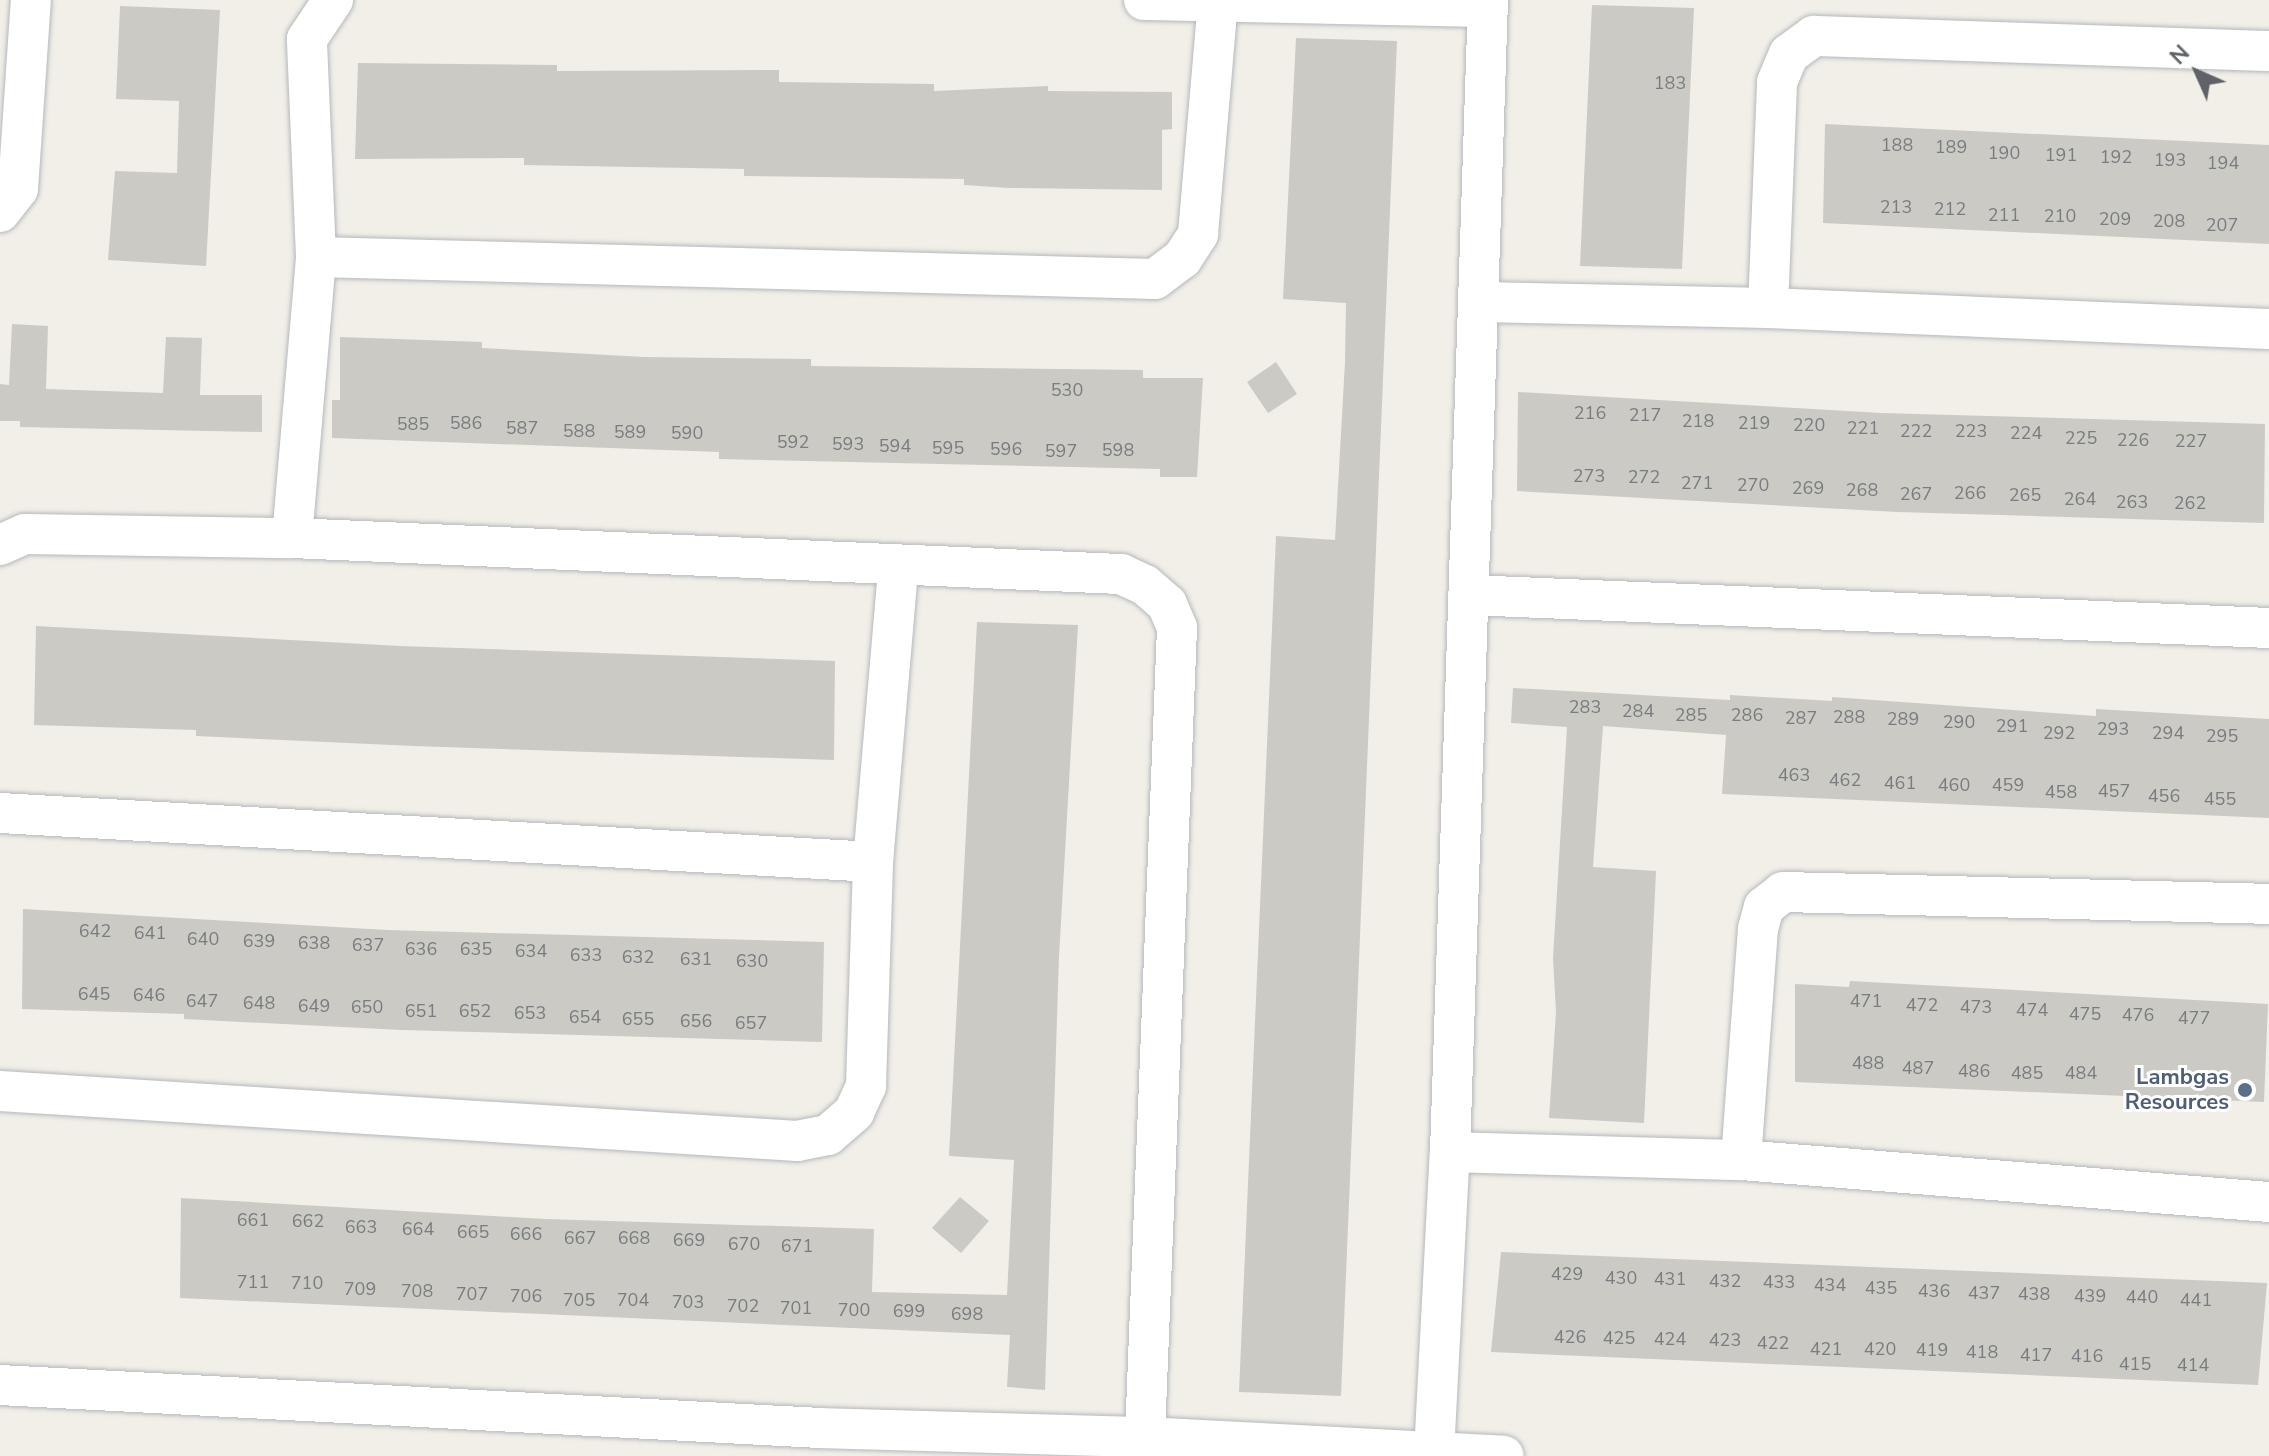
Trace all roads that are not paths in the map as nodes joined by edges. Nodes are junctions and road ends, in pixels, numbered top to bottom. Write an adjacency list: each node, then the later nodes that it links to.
1 (31, 0): 7 (street)
2 (333, 0): 8 (street)
3 (1144, 0): 4 (street)
4 (1218, 2): 5 (street); 8 (street)
5 (1488, 4): 9 (street)
6 (2269, 51): 10 (street)
7 (0, 212)
8 (316, 257): 12 (street)
9 (1480, 302): 10 (street); 15 (street)
10 (1768, 308): 11 (street)
11 (2269, 329)
12 (292, 538): 13 (street); 14 (street)
13 (0, 545)
14 (898, 568): 18 (street); 25 (street)
15 (1469, 595): 16 (street); 21 (street)
16 (2269, 628)
17 (0, 813): 18 (street)
18 (873, 862): 20 (street)
19 (2269, 904): 22 (street)
20 (0, 1091)
21 (1450, 1152): 22 (street); 27 (street)
22 (1741, 1160): 23 (street)
23 (2269, 1202)
24 (0, 1385): 26 (street)
25 (1145, 1437): 26 (street); 27 (street)
26 (820, 1442)
27 (1434, 1453): 28 (street)
28 (1503, 1456)

